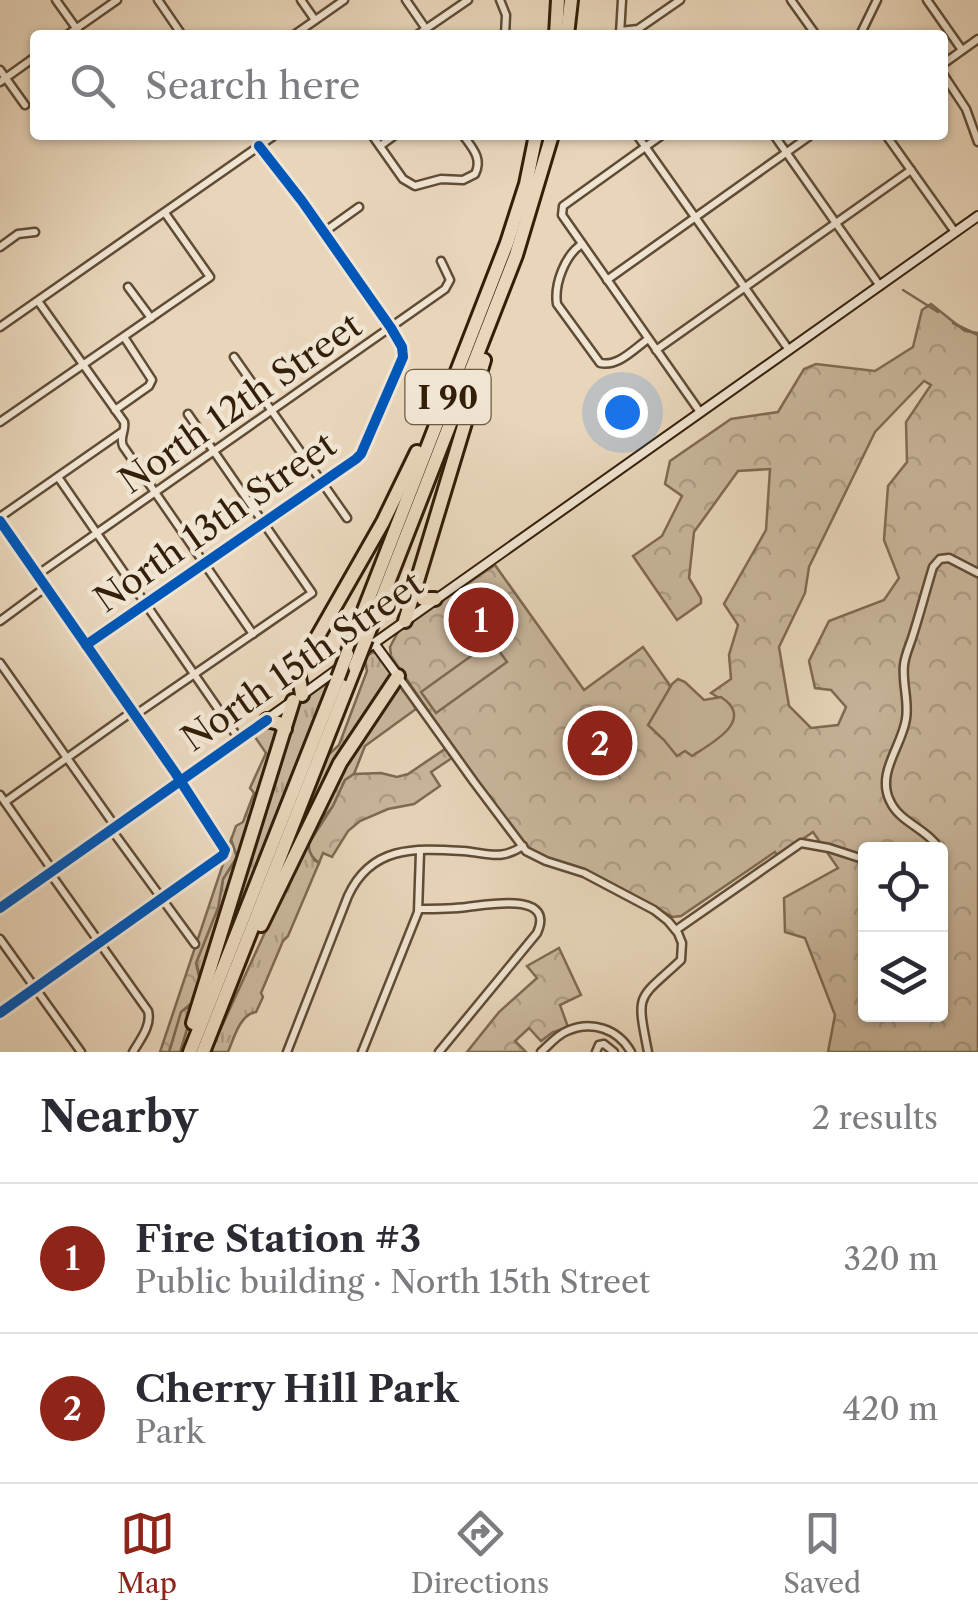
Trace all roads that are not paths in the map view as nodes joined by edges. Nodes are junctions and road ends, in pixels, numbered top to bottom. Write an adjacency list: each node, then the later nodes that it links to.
1 (56, 0): 18 (street)
2 (117, 0): 19 (street)
3 (158, 0): 20 (street)
4 (301, 0): 16 (street)
5 (344, 0): 16 (street)
6 (406, 0): 17 (street)
7 (468, 0): 17 (street)
8 (500, 0): 22 (street)
9 (558, 0): 23 (highway)
10 (570, 0): 24 (highway)
11 (622, 0): 25 (street)
12 (680, 0): 26 (street)
13 (791, 0): 27 (street)
14 (877, 0): 28 (street)
15 (928, 0): 30 (street)
16 (315, 20): 21 (street)
17 (426, 29)
18 (77, 30)
19 (80, 30)
20 (179, 30)
21 (301, 30)
22 (504, 30)
23 (556, 30)
24 (567, 30)
25 (620, 30)
26 (635, 30)
27 (813, 30)
28 (862, 30)
29 (978, 39): 30 (street)
30 (962, 50): 31 (street)
31 (948, 60)
32 (30, 61): 33 (street)
33 (2, 77): 35 (street)
34 (948, 82): 47 (street)
35 (25, 105)
36 (268, 140): 48 (street)
37 (376, 140): 49 (street)
38 (389, 140): 49 (street)
39 (466, 140): 49 (street)
40 (535, 140): 79 (highway, I 90)
41 (551, 140): 63 (highway, I 90)
42 (641, 140): 50 (street)
43 (655, 140): 50 (street)
44 (777, 140): 51 (street)
45 (804, 140): 51 (street)
46 (889, 140): 52 (street)
47 (978, 142)
48 (260, 146): 54 (street); 59 (street)
49 (380, 146)
50 (646, 147): 56 (street); 61 (street)
51 (786, 153): 56 (street); 57 (street)
52 (910, 170): 57 (street); 60 (street)
53 (359, 207): 59 (street)
54 (164, 212): 69 (street); 70 (street)
55 (978, 216): 60 (main road, North 15th Street)
56 (695, 217): 65 (street); 68 (street)
57 (836, 222): 66 (street); 68 (street)
58 (35, 232): 62 (street)
59 (324, 232): 72 (street)
60 (955, 232): 66 (main road, North 15th Street)
61 (582, 244): 65 (street); 74 (street)
62 (0, 247)
63 (516, 255): 98 (highway, I 90); 104 (highway, I 90)
64 (441, 261): 72 (street, North 12th Street)
65 (607, 280): 74 (street)
66 (880, 286): 76 (main road, North 15th Street)
67 (128, 287): 70 (street)
68 (744, 287): 75 (street); 76 (street)
69 (38, 300): 71 (street); 78 (street)
70 (151, 318): 73 (street)
71 (0, 327)
72 (391, 328): 81 (street, North 12th Street); 88 (street, North 13th Street)
73 (124, 337): 78 (street); 80 (street)
74 (648, 339): 75 (street)
75 (656, 350): 82 (street)
76 (788, 350): 82 (main road, North 15th Street)
77 (234, 358): 81 (street)
78 (83, 364): 80 (street); 84 (street)
79 (455, 378): 109 (highway); 136 (highway, I 90, bridge)
80 (115, 410): 85 (street)
81 (273, 412): 86 (street, North 12th Street); 88 (street)
82 (700, 412): 99 (main road, North 15th Street)
83 (188, 414): 86 (street)
84 (0, 422)
85 (122, 432): 87 (street); 89 (street)
86 (214, 452): 89 (street, North 12th Street); 92 (street)
87 (58, 477): 91 (street); 93 (street)
88 (322, 482): 90 (street); 92 (street, North 13th Street)
89 (156, 493): 93 (street, North 12th Street); 94 (street)
90 (347, 518)
91 (0, 519): 96 (main road)
92 (263, 523): 94 (street, North 13th Street); 103 (street)
93 (97, 534): 96 (street, North 12th Street); 100 (street)
94 (204, 564): 100 (street, North 13th Street); 103 (street)
95 (978, 573): 119 (street)
96 (38, 575): 97 (main road)
97 (46, 588): 101 (street); 105 (main road)
98 (416, 588): 99 (highway); 102 (highway, I 90)
99 (436, 600): 102 (main road, North 15th Street)
100 (146, 604): 105 (street, North 13th Street); 107 (street)
101 (0, 621)
102 (406, 621): 104 (main road, North 15th Street)
103 (253, 634): 107 (street)
104 (370, 641): 108 (main road); 109 (main road, North 15th Street); 133 (highway, I 90, bridge)
105 (86, 645): 110 (main road)
106 (0, 662): 114 (street)
107 (194, 674): 110 (street); 113 (street)
108 (398, 676): 120 (street); 133 (highway)
109 (298, 698): 111 (main road, North 15th Street); 112 (highway, I 90)
110 (134, 714): 114 (street); 115 (main road)
111 (268, 720): 112 (highway); 113 (main road, North 15th Street)
112 (285, 730): 136 (highway, I 90)
113 (240, 739): 115 (main road, North 15th Street)
114 (67, 758): 116 (street); 118 (street)
115 (180, 780): 118 (main road, North 15th Street); 124 (street)
116 (4, 801): 117 (street); 123 (street)
117 (0, 813)
118 (114, 828): 123 (main road, North 15th Street); 124 (street)
119 (934, 842)
120 (523, 846): 121 (street); 127 (street)
121 (420, 852): 126 (street); 138 (street)
122 (858, 857): 127 (street)
123 (51, 872): 125 (main road, North 15th Street); 129 (street)
124 (162, 898): 129 (street); 130 (street)
125 (0, 908)
126 (419, 909): 139 (street); 140 (street)
127 (676, 930): 145 (street)
128 (0, 939): 131 (street)
129 (100, 942): 131 (street); 135 (street)
130 (195, 944)
131 (36, 988): 132 (street); 134 (street)
132 (0, 1013)
133 (216, 1017): 137 (highway, I 90)
134 (81, 1052)
135 (133, 1052)
136 (187, 1052)
137 (203, 1052)
138 (287, 1052)
139 (362, 1052)
140 (439, 1052)
141 (540, 1052): 144 (street)
142 (596, 1052): 143 (street)
143 (614, 1052)
144 (631, 1052)
145 (648, 1052)

